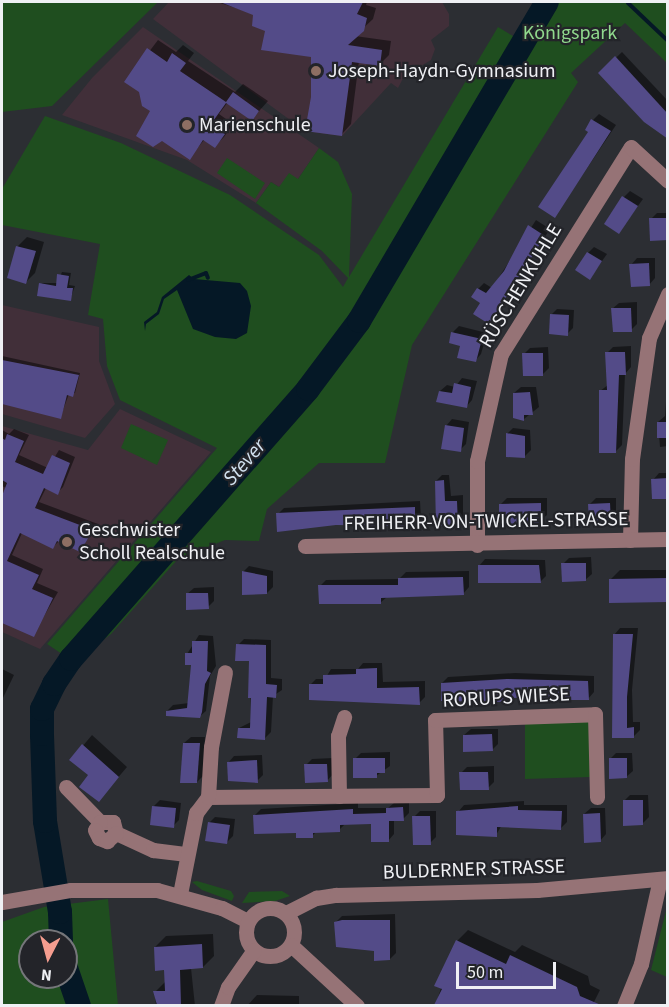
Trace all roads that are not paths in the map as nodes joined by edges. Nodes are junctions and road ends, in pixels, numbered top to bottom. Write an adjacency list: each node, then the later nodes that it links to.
1 (668, 181): 5 (street, RÜSCHENKUHLE)
2 (668, 294): 3 (street)
3 (630, 540): 4 (street, FREIHERR-VON-TWICKEL-STRASSE); 5 (street, FREIHERR-VON-TWICKEL-STRASSE)
4 (668, 540)
5 (477, 545): 6 (street, FREIHERR-VON-TWICKEL-STRASSE)
6 (305, 546)
7 (225, 672): 11 (street)
8 (344, 717): 10 (street)
9 (66, 787): 13 (street)
10 (339, 796): 11 (street, RORUPS WIESE); 12 (street, RORUPS WIESE)
11 (207, 797): 13 (street)
12 (597, 797)
13 (187, 854): 15 (street)
14 (664, 879): 17 (street, BULDERNER STRASSE); 23 (street)
15 (180, 894): 16 (street); 18 (street)
16 (2, 902)
17 (286, 913): 18 (street); 19 (street)
18 (249, 921): 20 (street)
19 (291, 945): 20 (street); 22 (street)
20 (254, 950): 21 (street)
21 (221, 1005)
22 (357, 1005)
23 (624, 1005)

